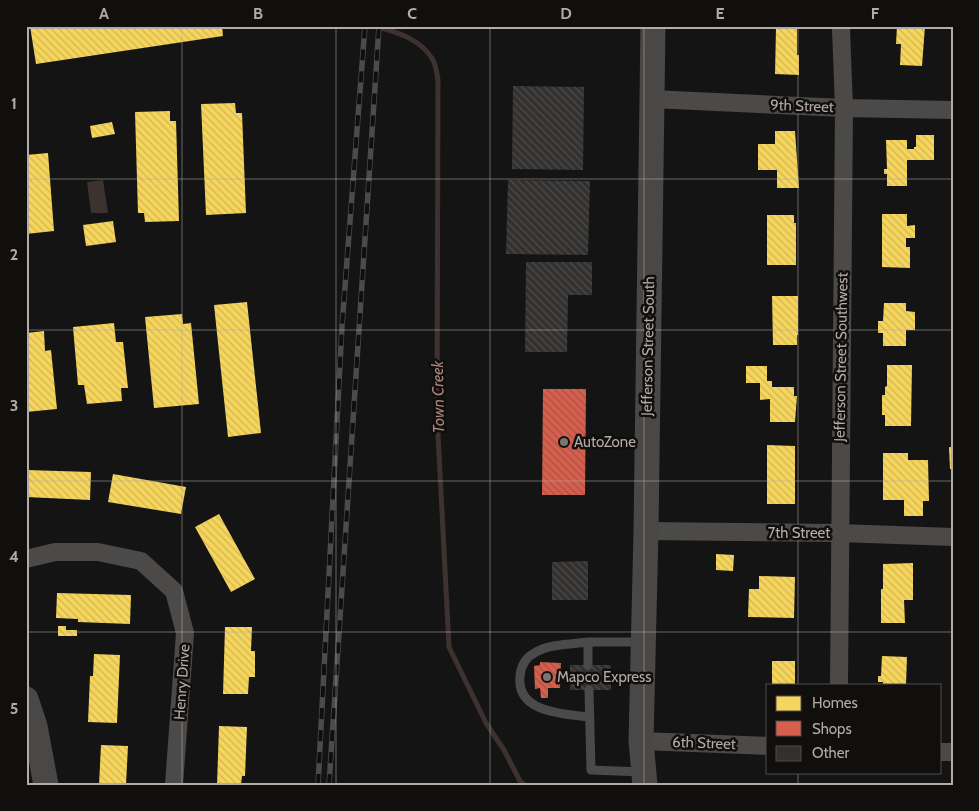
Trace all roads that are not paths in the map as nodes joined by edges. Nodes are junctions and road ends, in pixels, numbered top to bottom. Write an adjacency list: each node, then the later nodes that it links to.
1 (653, 26): 3 (main road, Jefferson Street South)
2 (841, 29): 4 (street, Jefferson Street Southwest)
3 (652, 100): 4 (street, 9th Street); 6 (main road, Jefferson Street South)
4 (844, 108): 5 (street, 9th Street); 7 (street, Jefferson Street Southwest)
5 (953, 110)
6 (646, 531): 7 (street, 7th Street); 11 (main road, Jefferson Street South)
7 (840, 533): 8 (street, 7th Street); 13 (street, Jefferson Street Southwest)
8 (953, 537)
9 (26, 559): 22 (street, Henry Drive)
10 (588, 642): 11 (lane); 12 (lane); 16 (lane)
11 (643, 642): 18 (main road, Jefferson Street South)
12 (588, 665)
13 (839, 684)
14 (589, 690): 16 (lane)
15 (26, 699): 17 (main road)
16 (590, 717): 20 (lane)
17 (31, 726): 21 (main road)
18 (641, 741): 19 (street, 6th Street); 20 (main road, Jefferson Street South)
19 (766, 746)
20 (644, 778)
21 (46, 785)
22 (174, 785)

